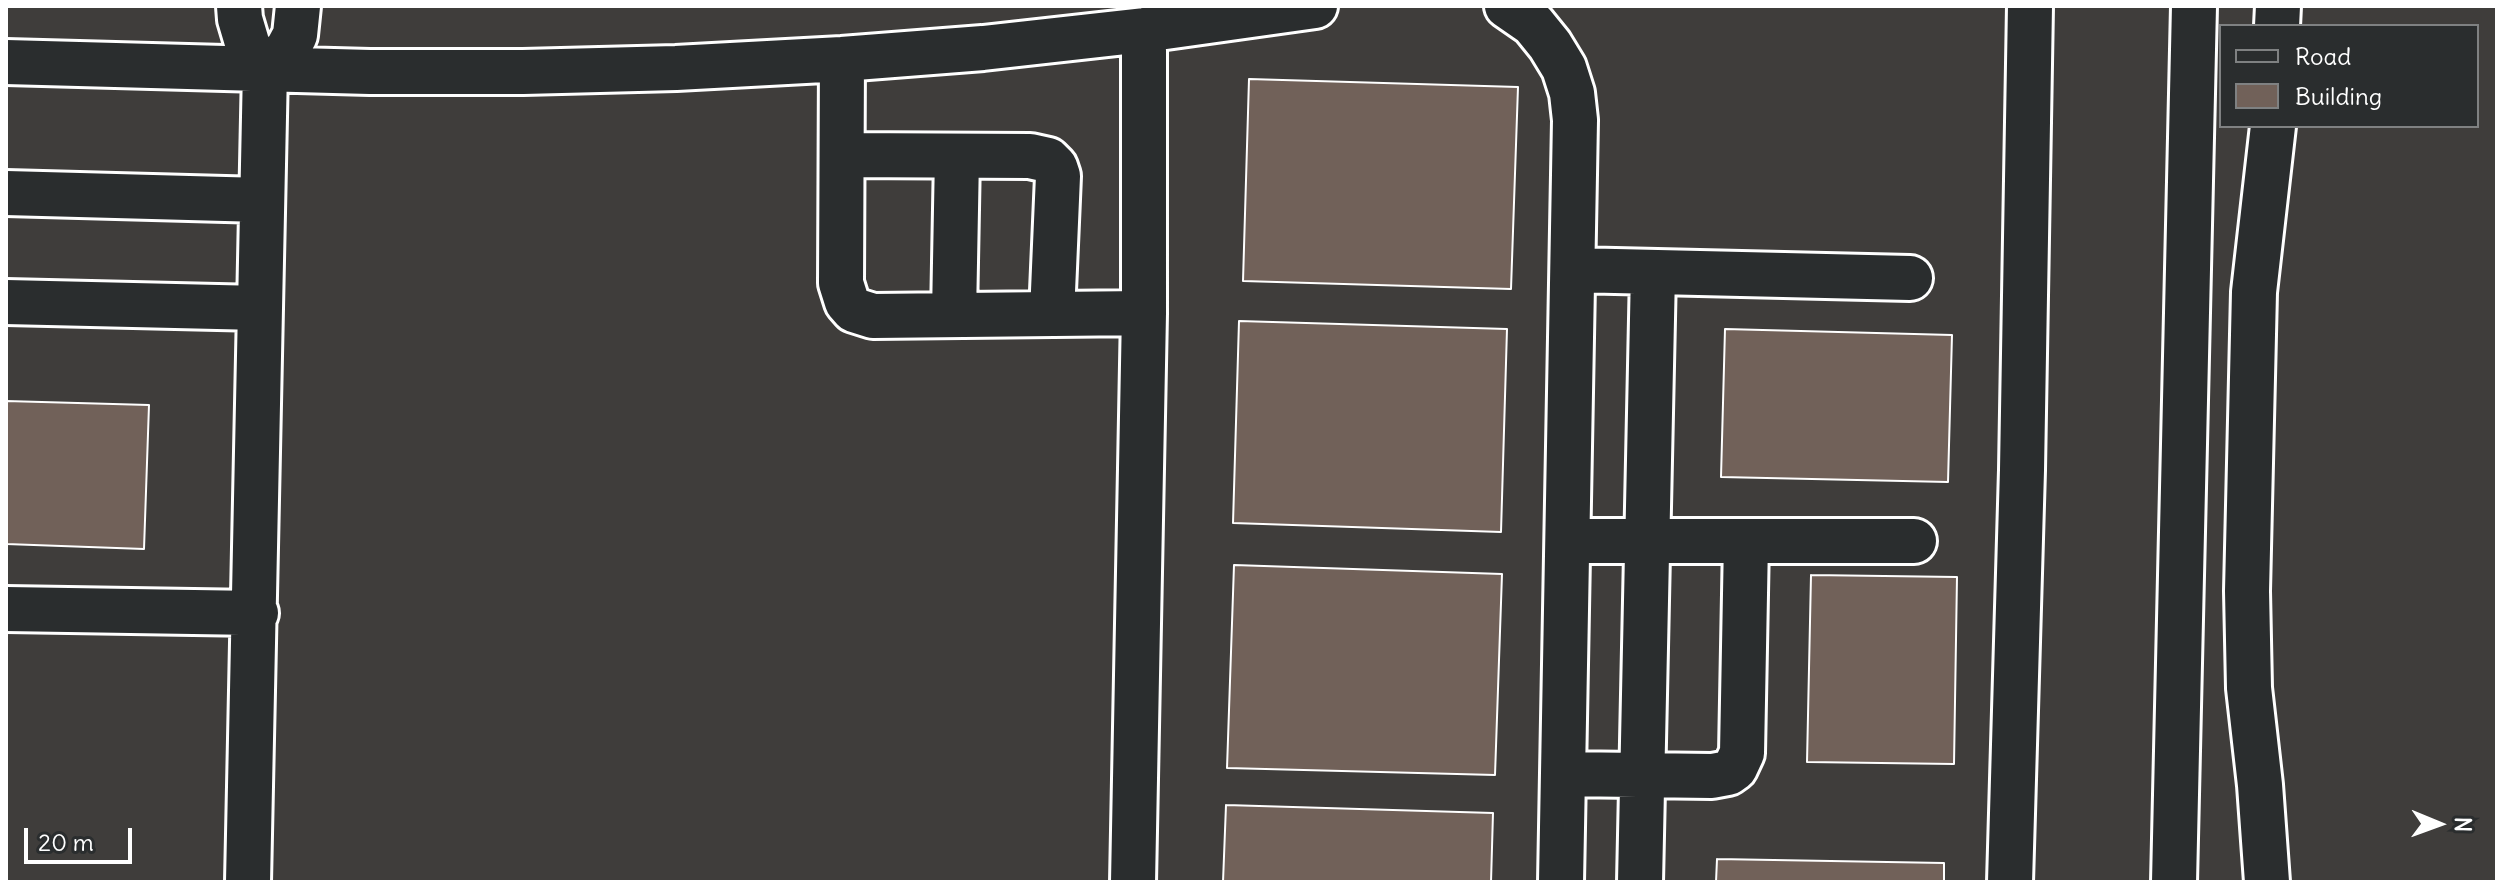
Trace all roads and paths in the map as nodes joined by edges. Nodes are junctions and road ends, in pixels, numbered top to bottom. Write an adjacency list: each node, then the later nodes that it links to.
1 (239, 6): 10 (street)
2 (298, 6): 10 (street)
3 (1315, 6): 7 (street)
4 (1507, 6): 16 (street)
5 (2030, 6): 36 (street)
6 (2194, 6): 37 (street)
7 (1144, 30): 8 (street); 21 (street)
8 (842, 59): 10 (street); 12 (street)
9 (6, 62): 10 (street)
10 (265, 69): 15 (street)
11 (2273, 128): 38 (street)
12 (842, 155): 13 (street); 23 (street)
13 (957, 156): 22 (street); 23 (street)
14 (6, 193): 15 (street)
15 (262, 200): 20 (street)
16 (1573, 270): 17 (street); 25 (street)
17 (1653, 272): 18 (street); 24 (street)
18 (1910, 278)
19 (6, 302): 20 (street)
20 (260, 308): 29 (street)
21 (1144, 313): 22 (street); 33 (street)
22 (1052, 314): 23 (street)
23 (954, 315)
24 (1647, 540): 25 (street); 26 (street); 31 (street)
25 (1569, 541): 30 (street)
26 (1746, 541): 27 (street); 31 (street)
27 (1914, 541)
28 (6, 609): 29 (street)
29 (256, 613): 32 (street)
30 (1563, 774): 31 (street); 34 (street)
31 (1643, 775): 35 (street)
32 (248, 882)
33 (1133, 882)
34 (1561, 882)
35 (1640, 882)
36 (2010, 882)
37 (2174, 882)
38 (2267, 882)

